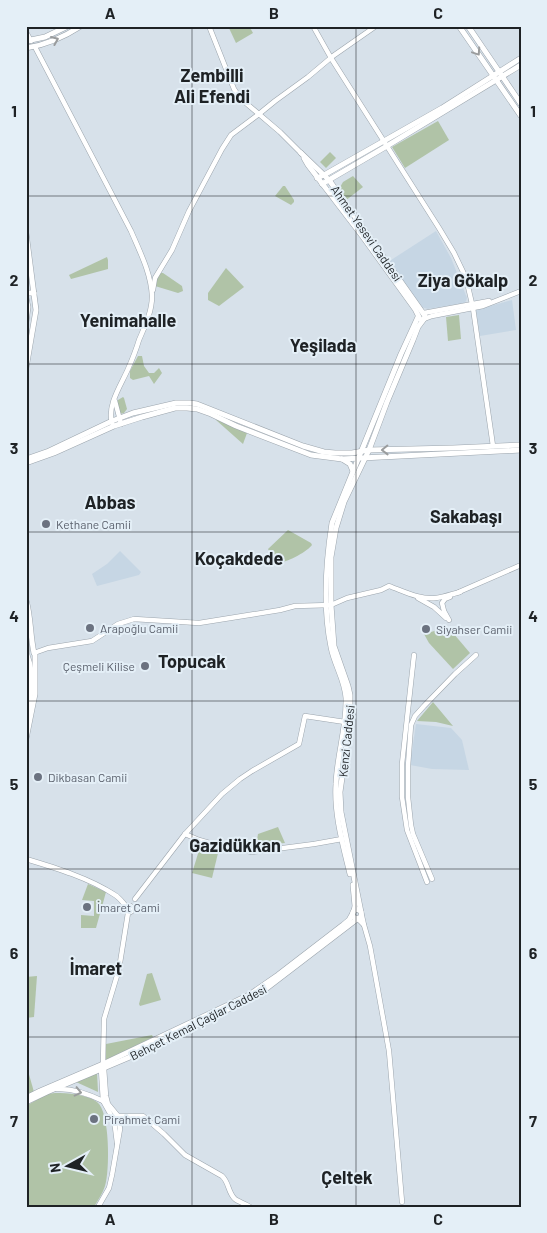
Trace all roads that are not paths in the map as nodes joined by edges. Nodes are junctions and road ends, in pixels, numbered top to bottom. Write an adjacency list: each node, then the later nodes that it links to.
1 (68, 26): 9 (main road)
2 (81, 26): 10 (main road, one-way to 2)
3 (209, 26): 18 (street, Ahmet Yesevi Caddesi)
4 (313, 26): 12 (street)
5 (376, 26): 12 (street)
6 (459, 26): 16 (main road, one-way to 16)
7 (468, 26): 15 (main road)
8 (26, 32): 9 (street)
9 (29, 41)
10 (35, 47): 11 (main road); 29 (street)
11 (26, 48)
12 (331, 58): 18 (street); 20 (street)
13 (521, 58): 15 (main road)
14 (521, 64): 15 (main road)
15 (500, 74): 16 (main road); 17 (main road)
16 (494, 78): 19 (main road); 20 (main road)
17 (521, 104)
18 (260, 114): 21 (street, Ahmet Yesevi Caddesi); 29 (street)
19 (521, 116)
20 (385, 144): 23 (main road); 31 (street)
21 (301, 153): 22 (main road, Ahmet Yesevi Caddesi); 23 (main road, Ahmet Yesevi Caddesi)
22 (318, 178): 23 (main road); 24 (main road, Ahmet Yesevi Caddesi)
23 (326, 178): 24 (main road); 34 (main road, Ahmet Yesevi Caddesi)
24 (322, 184): 35 (main road, Ahmet Yesevi Caddesi)
25 (26, 232): 28 (main road)
26 (519, 292): 31 (street)
27 (26, 293): 28 (main road)
28 (34, 293): 33 (main road)
29 (152, 296): 38 (street)
30 (26, 298): 32 (main road)
31 (473, 306): 34 (street); 42 (street)
32 (27, 307): 33 (main road); 36 (main road)
33 (36, 310): 37 (main road)
34 (424, 316): 35 (main road); 43 (main road)
35 (418, 317): 45 (main road)
36 (26, 322)
37 (26, 368)
38 (115, 400): 39 (street); 40 (street)
39 (120, 421): 40 (main road); 45 (main road); 47 (main road)
40 (113, 424): 48 (main road); 49 (main road)
41 (521, 445): 42 (main road)
42 (493, 446): 43 (main road, one-way to 43)
43 (369, 450): 45 (main road); 46 (main road)
44 (521, 450): 46 (main road)
45 (362, 451): 46 (main road)
46 (362, 457): 47 (main road); 50 (main road, Kenzi Caddesi); 57 (main road, Kenzi Caddesi)
47 (342, 458): 50 (main road)
48 (26, 459)
49 (26, 463)
50 (353, 471): 57 (main road, Kenzi Caddesi)
51 (521, 566): 52 (street)
52 (460, 592): 54 (street); 56 (street)
53 (412, 594): 54 (street); 57 (street); 58 (street)
54 (437, 598): 56 (street); 58 (street)
55 (26, 600): 63 (main road)
56 (442, 603): 58 (street); 58 (street)
57 (329, 605): 63 (street); 65 (main road, Kenzi Caddesi); 74 (main road, Kenzi Caddesi)
58 (434, 607)
59 (26, 625): 60 (main road)
60 (28, 645): 63 (main road)
61 (414, 655): 71 (street)
62 (476, 655): 70 (street)
63 (31, 656): 64 (main road); 66 (main road)
64 (26, 717)
65 (346, 722): 67 (street); 68 (main road, Kenzi Caddesi)
66 (26, 739)
67 (185, 834): 68 (street); 72 (street)
68 (342, 839): 73 (main road, Kenzi Caddesi)
69 (26, 859): 72 (street)
70 (432, 879)
71 (427, 882)
72 (129, 907): 75 (street)
73 (354, 912): 74 (main road); 74 (main road); 75 (main road, Behçet Kemal Çağlar Caddesi)
74 (360, 916): 75 (main road, Behçet Kemal Çağlar Caddesi); 83 (street)
75 (103, 1067): 76 (main road, Behçet Kemal Çağlar Caddesi); 77 (main road, Behçet Kemal Çağlar Caddesi); 78 (street); 80 (street)
76 (52, 1089): 78 (street, one-way to 78); 79 (main road, Behçet Kemal Çağlar Caddesi)
77 (26, 1098)
78 (103, 1101): 81 (street)
79 (26, 1102)
80 (118, 1116): 81 (street); 82 (street); 85 (street)
81 (112, 1117): 82 (street)
82 (118, 1144): 84 (street)
83 (402, 1202)
84 (98, 1207)
85 (250, 1207)

